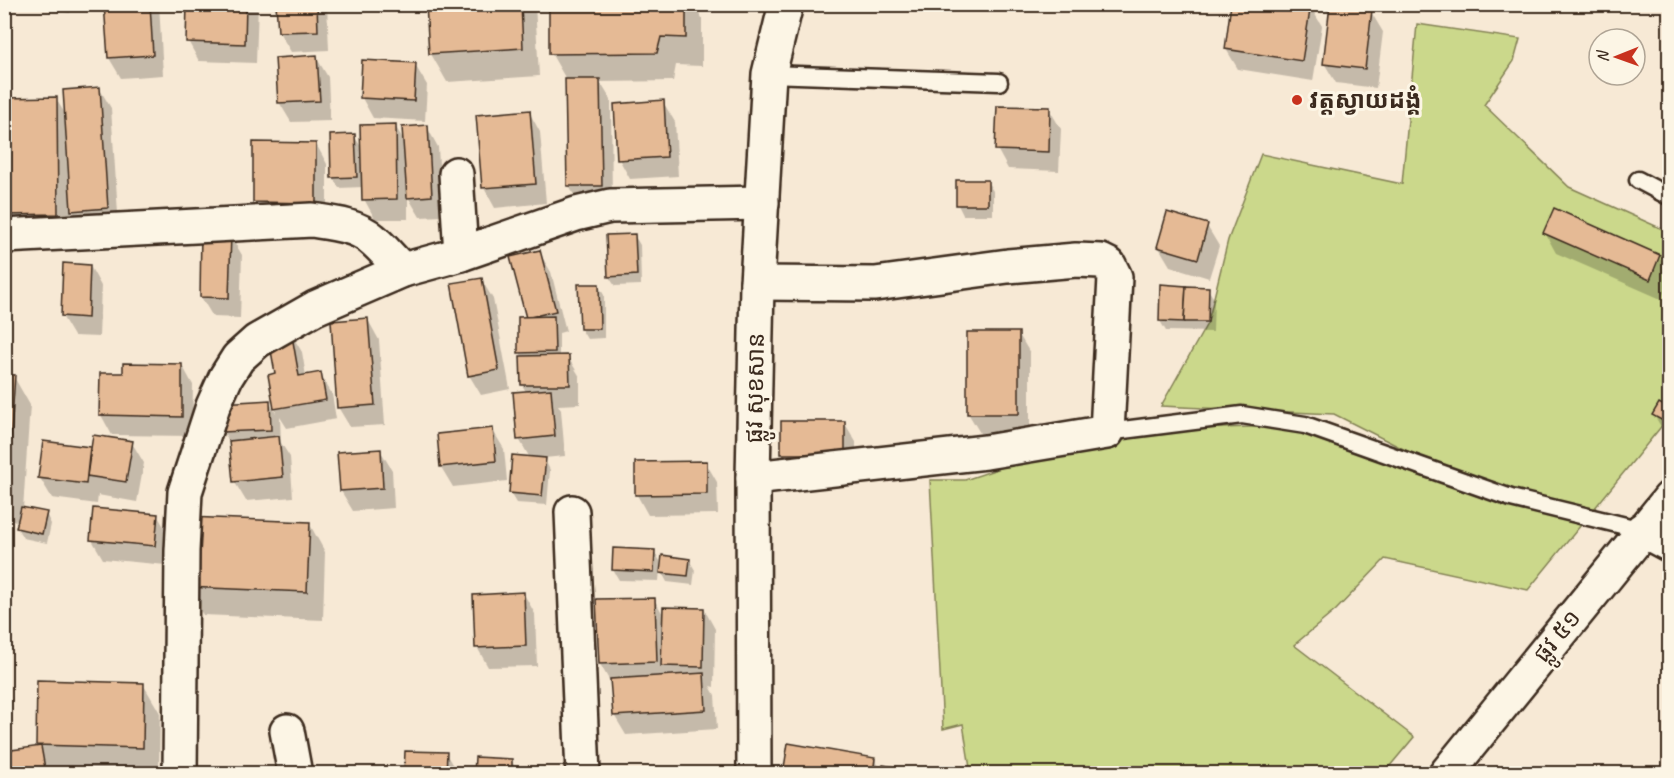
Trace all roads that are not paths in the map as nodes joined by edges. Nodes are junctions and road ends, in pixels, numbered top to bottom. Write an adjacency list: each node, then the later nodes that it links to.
1 (786, 4): 2 (street, ផ្លូវ សុខសាន)
2 (769, 74): 3 (lane); 7 (street, ផ្លូវ សុខសាន)
3 (999, 82)
4 (456, 174): 9 (street)
5 (1638, 180): 6 (lane)
6 (1670, 197)
7 (762, 203): 9 (street); 11 (street, ផ្លូវ សុខសាន)
8 (4, 236): 10 (street)
9 (461, 254): 10 (street)
10 (403, 270): 18 (street)
11 (757, 284): 12 (street); 13 (street, ផ្លូវ សុខសាន)
12 (1107, 432): 13 (street); 16 (lane)
13 (753, 478): 21 (street, ផ្លូវ សុខសាន)
14 (1670, 498): 16 (street, ផ្លូវ ៥១)
15 (572, 512): 20 (street)
16 (1656, 538): 22 (street, ផ្លូវ ៥១)
17 (287, 731): 19 (street)
18 (180, 774)
19 (295, 774)
20 (583, 774)
21 (754, 774)
22 (1446, 774)

